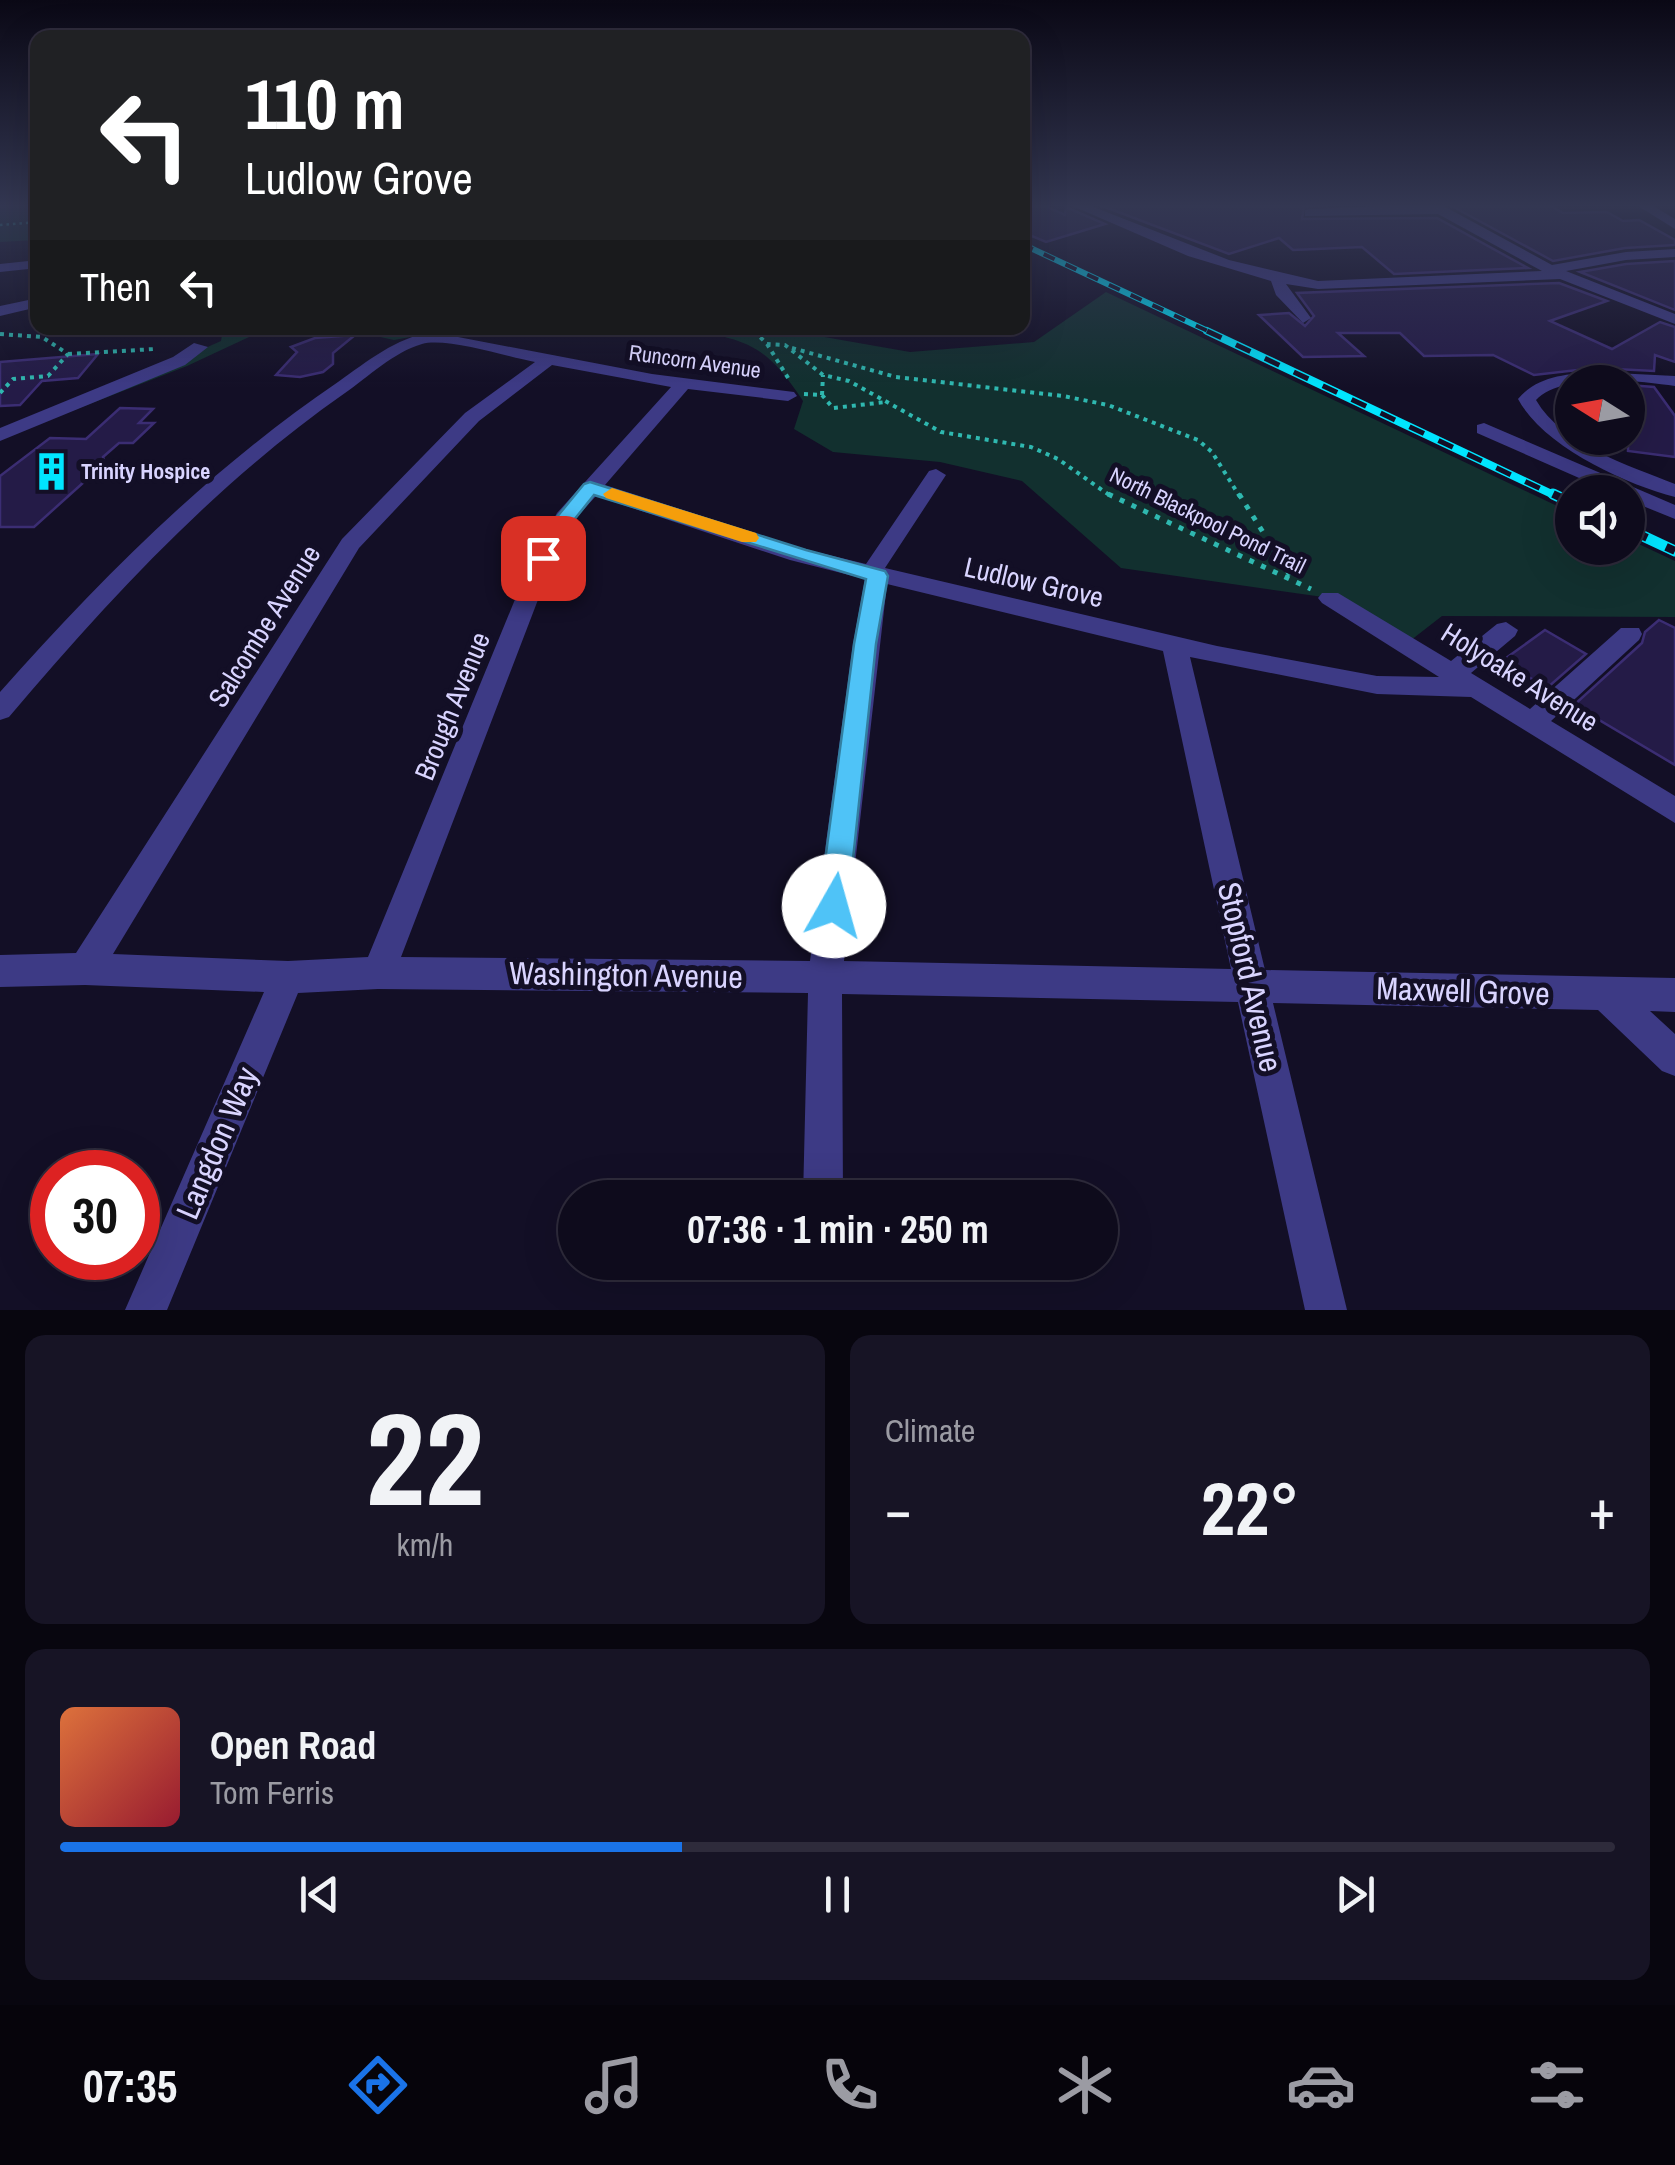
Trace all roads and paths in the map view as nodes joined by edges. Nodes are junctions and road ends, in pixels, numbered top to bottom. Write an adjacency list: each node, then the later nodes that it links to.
1 (27, 265): 5 (street)
2 (1227, 265): 7 (street)
3 (1541, 265): 6 (street)
4 (1585, 265): 6 (street)
5 (0, 268)
6 (1555, 272): 7 (street); 11 (street)
7 (1278, 280): 10 (street)
8 (30, 302): 9 (street)
9 (0, 311)
10 (1302, 318)
11 (1675, 319)
12 (0, 334): 13 (path)
13 (8, 335): 16 (path); 20 (path)
14 (758, 335): 17 (path)
15 (200, 337): 29 (street); 31 (street)
16 (0, 343)
17 (768, 344): 18 (path, North Blackpool Pond Trail); 25 (path)
18 (789, 348): 22 (path, North Blackpool Pond Trail); 37 (path)
19 (162, 349): 20 (path)
20 (68, 354): 26 (path)
21 (548, 360): 24 (street, Runcorn Avenue); 43 (street, Runcorn Avenue); 46 (street, Salcombe Avenue)
22 (823, 375): 27 (path); 28 (path, North Blackpool Pond Trail)
23 (1675, 380): 34 (street)
24 (682, 384): 25 (street, Runcorn Avenue); 33 (street, Brough Avenue)
25 (793, 392): 27 (path)
26 (0, 393)
27 (822, 396): 28 (path)
28 (889, 401): 37 (path, North Blackpool Pond Trail)
29 (0, 426)
30 (1484, 429): 35 (street)
31 (0, 435)
32 (935, 474): 36 (street)
33 (590, 488): 36 (street, Ludlow Grove); 48 (street, Brough Avenue)
34 (1675, 491)
35 (1675, 514)
36 (874, 574): 41 (street, Ludlow Grove); 50 (street)
37 (1294, 580): 38 (path, North Blackpool Pond Trail)
38 (1330, 598): 42 (street, Holyoake Avenue)
39 (1506, 630): 42 (street)
40 (1630, 634): 44 (street)
41 (1174, 644): 42 (street, Ludlow Grove); 51 (street, Stopford Avenue)
42 (1463, 681): 44 (street, Holyoake Avenue)
43 (0, 710)
44 (1532, 723): 45 (street, Holyoake Avenue)
45 (1675, 811)
46 (85, 969): 47 (street, Washington Avenue); 49 (street, Washington Avenue)
47 (0, 971)
48 (378, 973): 49 (street, Washington Avenue); 50 (street, Washington Avenue)
49 (288, 977): 56 (street, Langdon Way)
50 (825, 977): 51 (street, Washington Avenue); 55 (street)
51 (1252, 985): 52 (street, Maxwell Grove); 57 (street, Stopford Avenue)
52 (1605, 993): 53 (street, Maxwell Grove); 54 (street)
53 (1675, 995)
54 (1675, 1058)
55 (823, 1180)
56 (146, 1310)
57 (1326, 1310)

